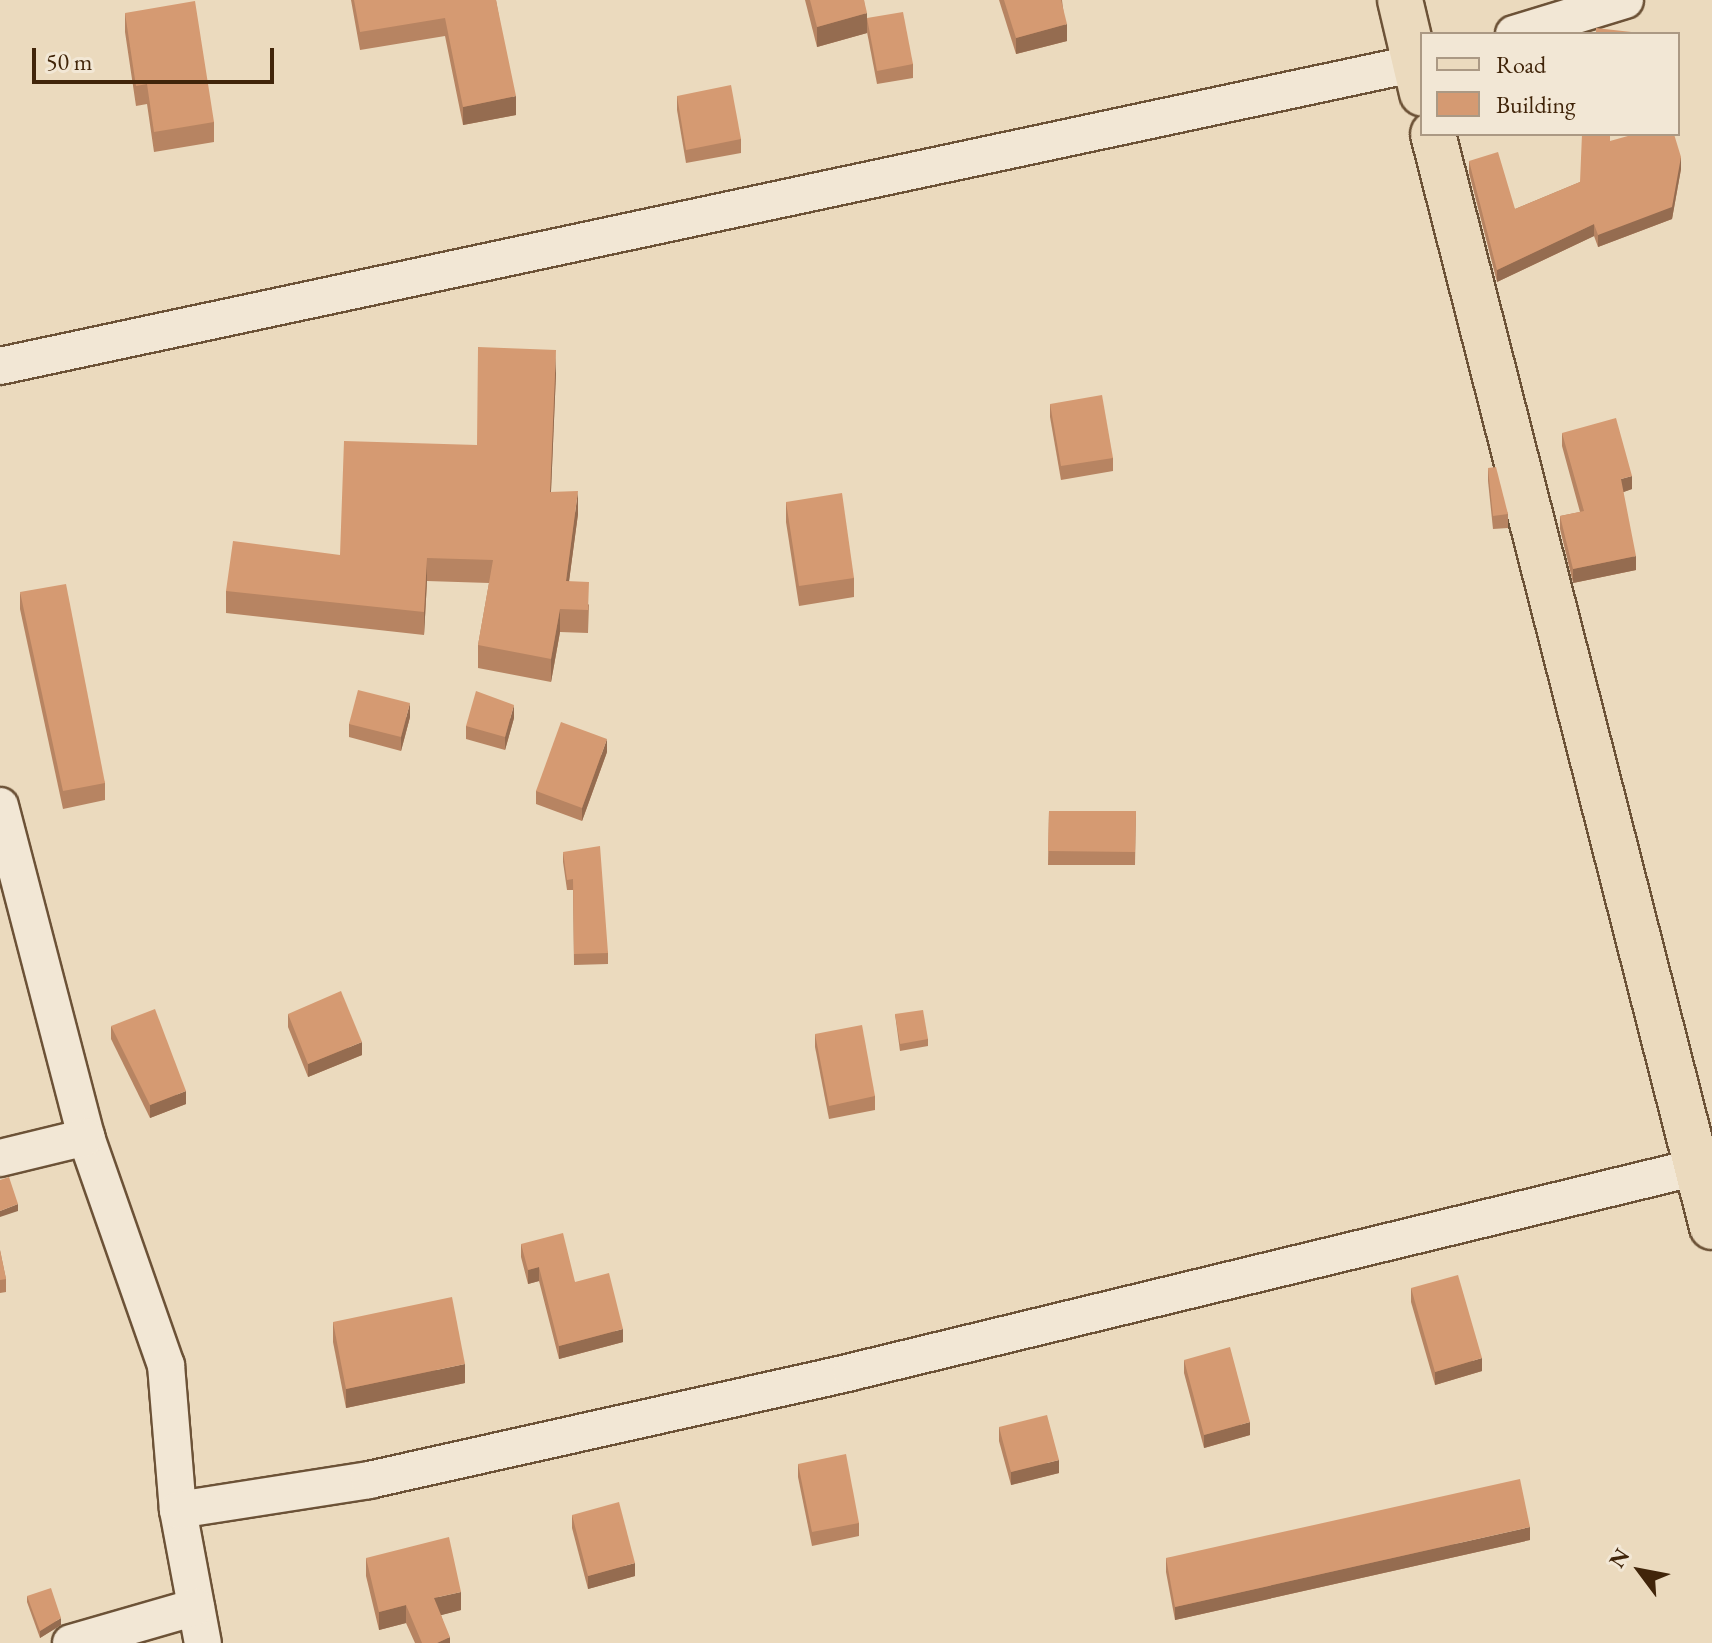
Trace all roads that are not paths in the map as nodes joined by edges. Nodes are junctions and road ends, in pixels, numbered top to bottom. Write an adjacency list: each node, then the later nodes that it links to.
1 (1400, 0): 4 (main road)
2 (1625, 0): 3 (street)
3 (1521, 32)
4 (1420, 73): 6 (street)
5 (1434, 136): 11 (main road)
6 (0, 366)
7 (0, 806): 8 (street)
8 (7, 861): 9 (street)
9 (86, 1137): 10 (street); 13 (street)
10 (0, 1158)
11 (1697, 1167): 12 (main road); 13 (street)
12 (1712, 1227)
13 (178, 1510): 14 (street)
14 (196, 1607): 15 (street); 16 (street)
15 (71, 1643)
16 (203, 1643)

